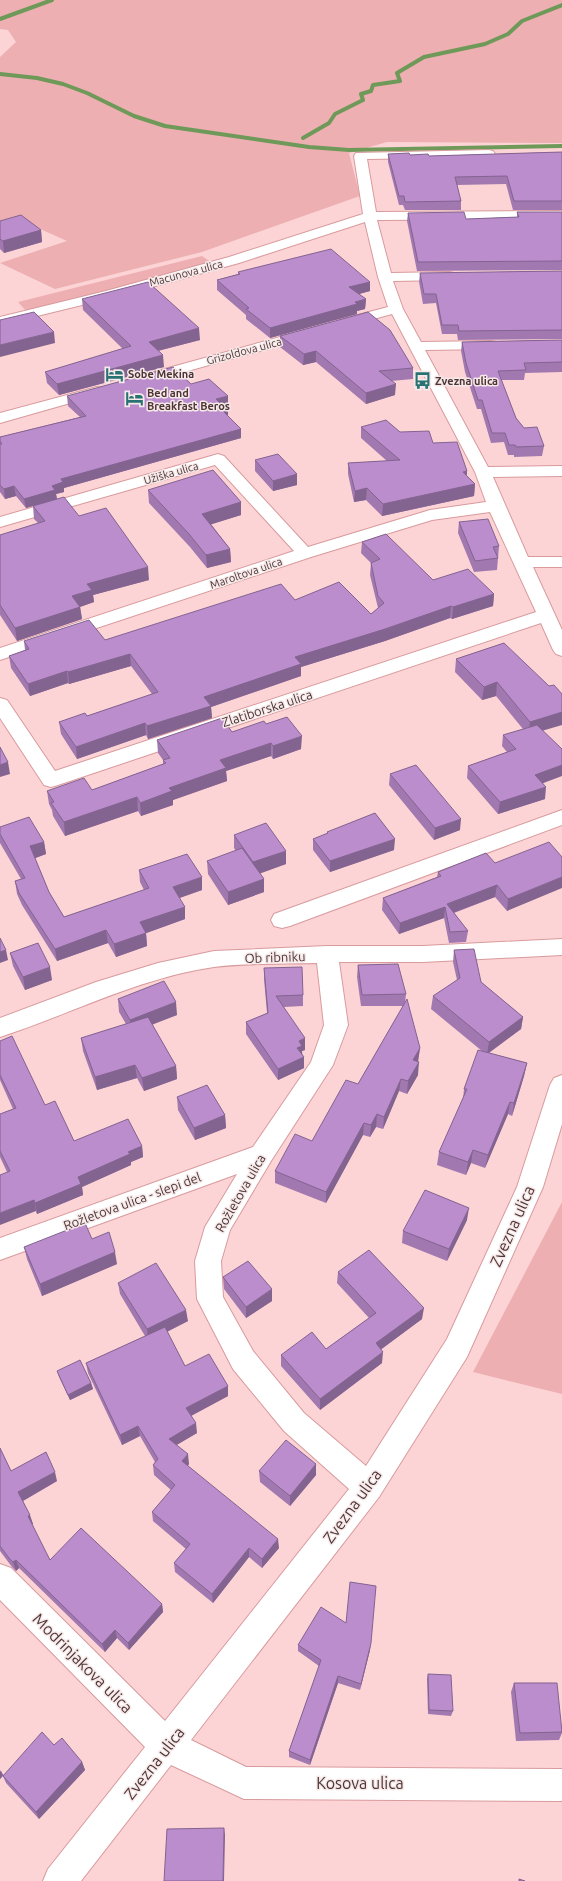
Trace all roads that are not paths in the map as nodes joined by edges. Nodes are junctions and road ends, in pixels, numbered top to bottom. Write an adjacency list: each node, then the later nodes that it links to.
1 (501, 154): 3 (street)
2 (562, 215): 3 (street, Macunova ulica)
3 (370, 216): 5 (street); 7 (street, Macunova ulica)
4 (462, 276): 5 (street)
5 (385, 277): 6 (street)
6 (396, 309): 9 (street); 10 (street, Grizoldova ulica)
7 (0, 321)
8 (508, 345): 9 (street)
9 (416, 346): 14 (street)
10 (137, 380)
11 (114, 387): 12 (street)
12 (0, 418)
13 (562, 471): 14 (street)
14 (483, 472): 15 (street)
15 (496, 506): 17 (street, Maroltova ulica); 18 (street)
16 (0, 522): 17 (street, Užiška ulica)
17 (305, 553): 22 (street, Maroltova ulica)
18 (523, 562): 19 (street); 20 (street)
19 (562, 562)
20 (546, 615): 21 (street); 23 (street, Zlatiborska ulica)
21 (562, 650)
22 (0, 654)
23 (0, 704)
24 (562, 817): 25 (street)
25 (282, 920)
26 (562, 947): 27 (street, Ob ribniku)
27 (327, 954): 28 (street, Ob ribniku); 30 (street, Rožletova ulica)
28 (0, 1028)
29 (562, 1085): 32 (street, Zvezna ulica)
30 (262, 1154): 31 (street, Rožletova ulica - slepi del); 32 (street, Rožletova ulica)
31 (1, 1249)
32 (369, 1487): 34 (street, Zvezna ulica)
33 (0, 1579): 34 (street, Modrinjakova ulica)
34 (167, 1746): 35 (street, Kosova ulica); 36 (street, Zvezna ulica)
35 (562, 1785)
36 (60, 1881)

